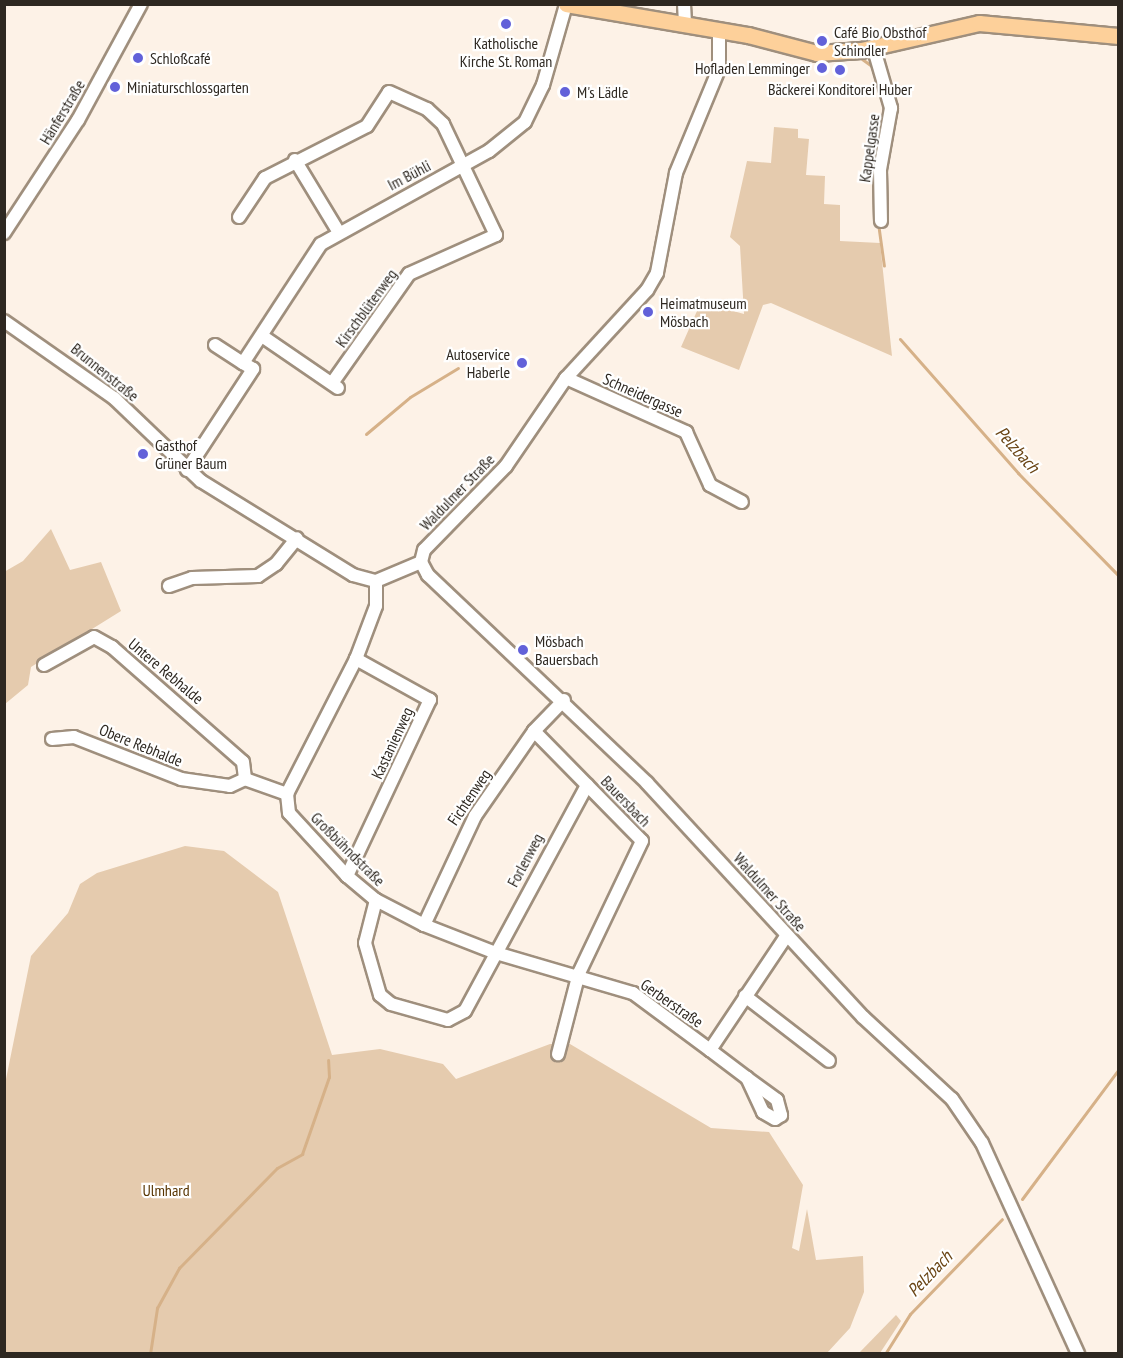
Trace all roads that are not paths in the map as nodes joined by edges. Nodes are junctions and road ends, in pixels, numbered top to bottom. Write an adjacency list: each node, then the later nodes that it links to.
1 (141, 4): 14 (street, Hänferstraße)
2 (684, 4): 5 (street)
3 (566, 5): 4 (main road); 10 (street, Im Bühli)
4 (589, 7): 5 (main road)
5 (686, 26): 6 (main road)
6 (719, 31): 8 (main road); 19 (street, Waldulmer Straße)
7 (1119, 36): 8 (main road)
8 (873, 46): 12 (street, Kappelgasse)
9 (295, 160): 10 (street); 11 (street); 13 (street)
10 (461, 166): 13 (street, Im Bühli); 16 (street, Kirschblütenweg)
11 (239, 217)
12 (881, 221)
13 (338, 231): 16 (street, Im Bühli)
14 (4, 233)
15 (4, 321): 20 (street, Brunnenstraße)
16 (262, 336): 18 (street, Im Bühli)
17 (215, 345): 18 (street)
18 (243, 363): 20 (street)
19 (566, 378): 21 (street, Schneidergasse); 23 (street, Waldulmer Straße)
20 (188, 470): 22 (street, Brunnenstraße)
21 (742, 502)
22 (297, 538): 24 (street, Brunnenstraße); 25 (street)
23 (421, 562): 24 (street); 28 (street, Waldulmer Straße)
24 (376, 581): 26 (street)
25 (169, 586)
26 (356, 659): 33 (street); 34 (street, Kastanienweg)
27 (44, 665): 31 (street, Untere Rebhalde)
28 (564, 700): 29 (street, Fichtenweg); 37 (street, Waldulmer Straße)
29 (534, 732): 32 (street, Bauersbach); 36 (street, Fichtenweg)
30 (51, 739): 31 (street, Obere Rebhalde)
31 (245, 779): 33 (street, Obere Rebhalde)
32 (588, 785): 38 (street, Forlenweg); 39 (street, Bauersbach)
33 (287, 794): 34 (street, Großbühndstraße)
34 (347, 876): 35 (street, Großbühndstraße)
35 (376, 900): 36 (street, Großbühndstraße); 38 (street, Forlenweg)
36 (424, 925): 38 (street, Großbühndstraße)
37 (787, 935): 40 (street, Gerberstraße); 45 (street, Waldulmer Straße)
38 (496, 953): 39 (street, Großbühndstraße)
39 (579, 974): 41 (street, Gerberstraße); 42 (street)
40 (745, 996): 41 (street, Gerberstraße); 43 (street)
41 (710, 1050): 44 (street, Gerberstraße)
42 (558, 1054)
43 (829, 1061)
44 (747, 1078)
45 (1078, 1353)

